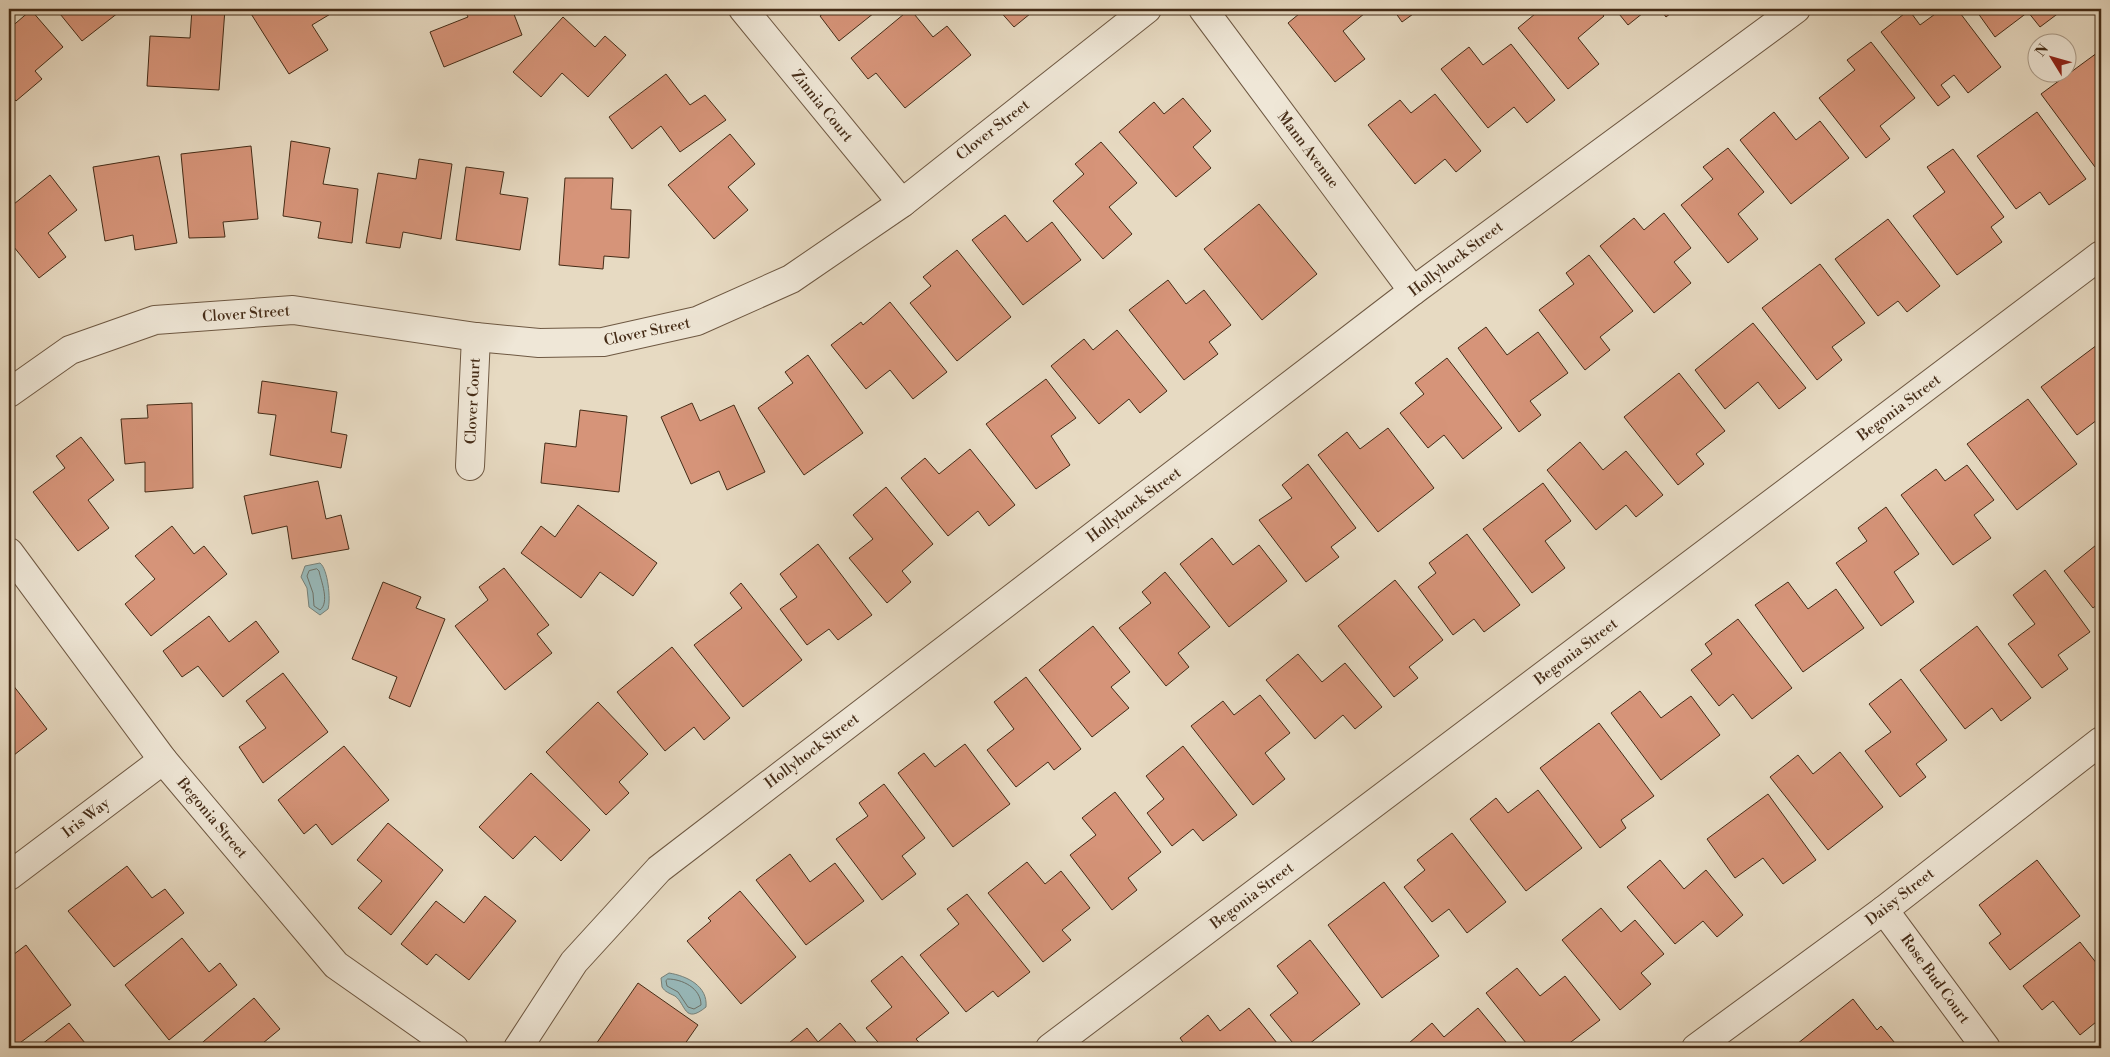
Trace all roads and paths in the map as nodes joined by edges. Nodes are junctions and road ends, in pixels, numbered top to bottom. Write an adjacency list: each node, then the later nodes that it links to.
1 (743, 9): 5 (street, Zinnia Court)
2 (1147, 9): 5 (street, Clover Street)
3 (1203, 9): 7 (street, Mann Avenue)
4 (1796, 9): 7 (street, Hollyhock Street)
5 (902, 203): 8 (street, Clover Street)
6 (2101, 256): 18 (street, Begonia Street)
7 (1413, 291): 17 (street, Hollyhock Street)
8 (476, 337): 9 (street, Clover Street); 10 (street, Clover Court)
9 (9, 393)
10 (470, 466)
11 (9, 552): 13 (street, Begonia Street)
12 (2101, 741): 15 (street, Daisy Street)
13 (162, 760): 14 (street, Iris Way); 16 (street, Begonia Street)
14 (9, 876)
15 (1884, 910): 19 (street, Daisy Street); 20 (street, Rose Bud Court)
16 (454, 1048)
17 (518, 1048)
18 (1050, 1048)
19 (1696, 1048)
20 (1986, 1048)

